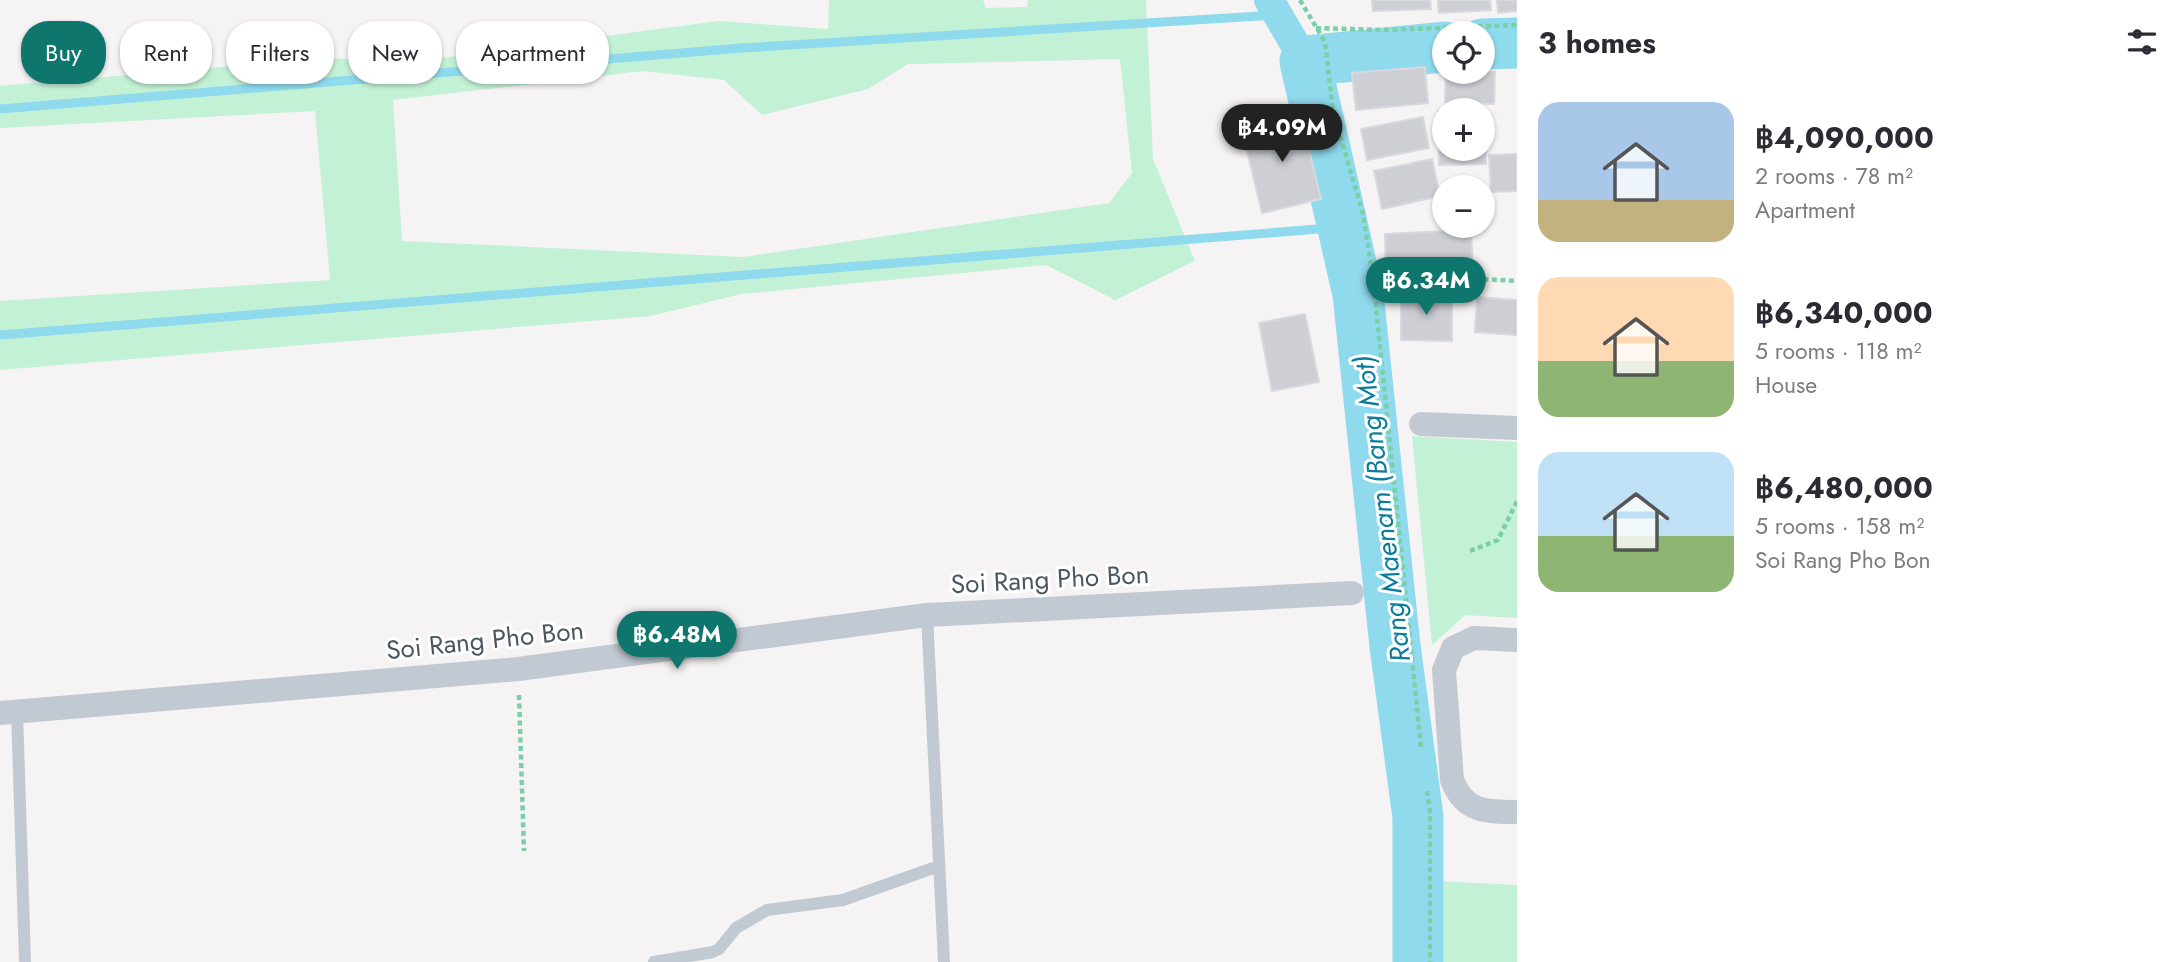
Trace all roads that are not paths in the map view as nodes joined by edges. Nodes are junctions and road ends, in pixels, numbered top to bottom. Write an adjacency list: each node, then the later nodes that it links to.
1 (1421, 424): 2 (street)
2 (1517, 428)
3 (1352, 593): 4 (street, Soi Rang Pho Bon)
4 (928, 615): 6 (street, Soi Rang Pho Bon); 8 (lane)
5 (1517, 640): 7 (street)
6 (8, 712): 9 (lane)
7 (1517, 812)
8 (939, 866): 10 (lane); 11 (lane)
9 (26, 961)
10 (654, 962)
11 (944, 962)

